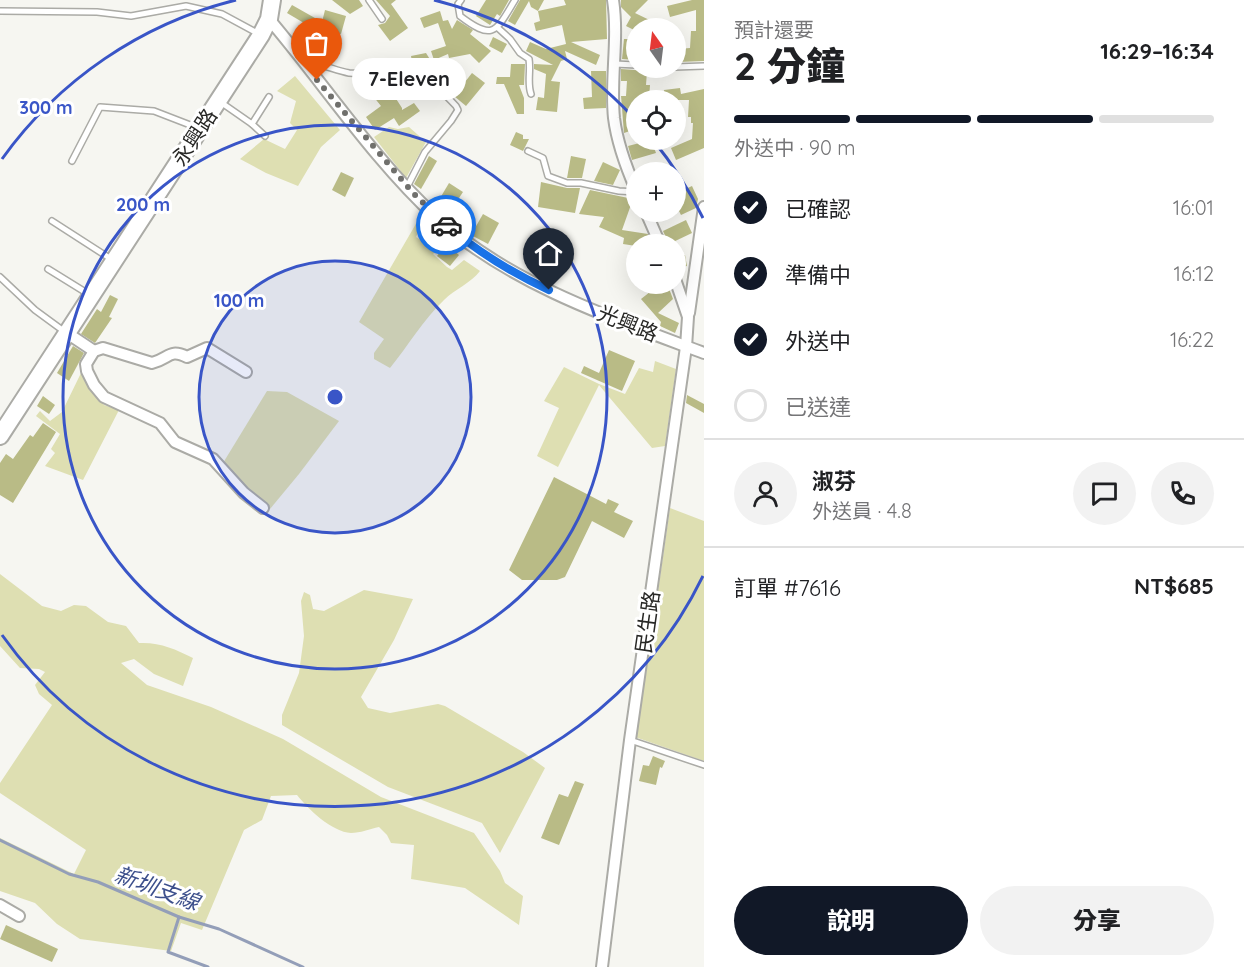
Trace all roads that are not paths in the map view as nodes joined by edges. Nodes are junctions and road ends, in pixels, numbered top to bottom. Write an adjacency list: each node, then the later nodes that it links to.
1 (272, 0): 8 (main road)
2 (369, 0): 7 (lane)
3 (461, 0): 9 (lane)
4 (515, 0): 9 (lane)
5 (613, 0): 12 (street)
6 (0, 11): 10 (lane)
7 (382, 18)
8 (269, 20): 10 (main road, 永興路); 11 (street)
9 (498, 28): 16 (lane)
10 (261, 35): 18 (main road, 永興路)
11 (302, 62): 25 (street); 25 (lane)
12 (615, 64): 13 (lane); 24 (street)
13 (626, 65)
14 (704, 66): 15 (lane)
15 (686, 67)
16 (531, 94)
17 (269, 97): 19 (lane)
18 (218, 100): 19 (lane); 20 (main road, 永興路)
19 (252, 124): 21 (lane)
20 (199, 128): 23 (lane); 29 (main road, 永興路)
21 (265, 136)
22 (528, 151): 26 (lane)
23 (72, 161)
24 (626, 164)
25 (407, 187): 36 (street, 光興路)
26 (626, 191)
27 (704, 207): 34 (street)
28 (52, 221): 29 (lane)
29 (115, 261): 33 (main road, 永興路)
30 (48, 269): 33 (lane)
31 (0, 277): 35 (lane)
32 (680, 294): 34 (street, 民生路)
33 (91, 296): 35 (main road, 永興路)
34 (688, 316): 36 (street, 民生路)
35 (67, 333): 37 (street); 40 (main road, 永興路)
36 (686, 347): 38 (street, 光興路); 42 (street, 民生路)
37 (94, 351): 39 (street); 41 (street)
38 (704, 354)
39 (246, 372)
40 (0, 436)
41 (263, 508)
42 (630, 740): 43 (lane); 46 (street, 民生路)
43 (704, 765)
44 (0, 905): 45 (street)
45 (19, 916)
46 (602, 967)

